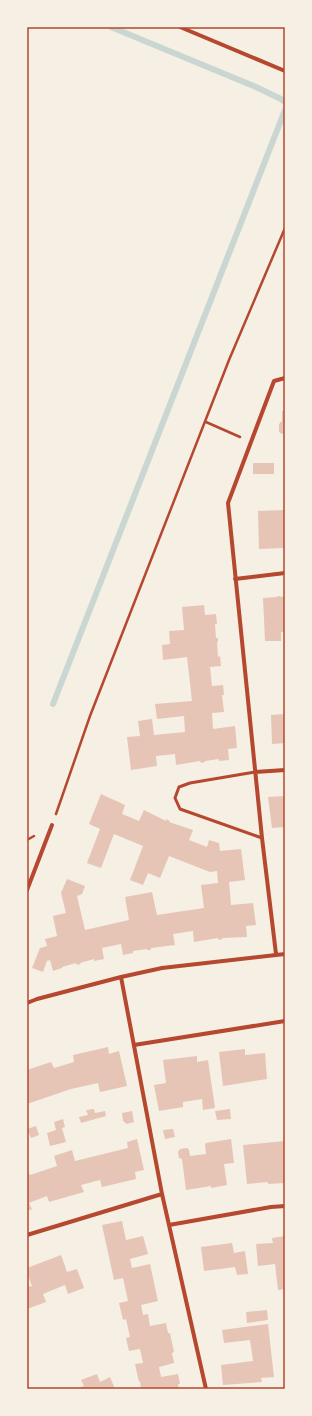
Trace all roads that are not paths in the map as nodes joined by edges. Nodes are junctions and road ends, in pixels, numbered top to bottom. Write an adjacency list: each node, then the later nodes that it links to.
1 (180, 27): 2 (street)
2 (285, 71)
3 (285, 378): 5 (street)
4 (285, 573): 5 (street)
5 (235, 579): 7 (street)
6 (285, 770): 7 (street)
7 (255, 772): 9 (street); 9 (lane)
8 (52, 825): 10 (street)
9 (262, 838): 11 (street)
10 (27, 890)
11 (276, 954): 12 (street); 13 (street)
12 (285, 954)
13 (121, 977): 14 (street); 16 (street)
14 (27, 1003)
15 (285, 1021): 16 (street)
16 (134, 1045): 17 (street)
17 (162, 1194): 19 (street); 20 (street)
18 (285, 1206): 19 (street)
19 (169, 1225): 21 (street)
20 (27, 1235)
21 (206, 1389)

